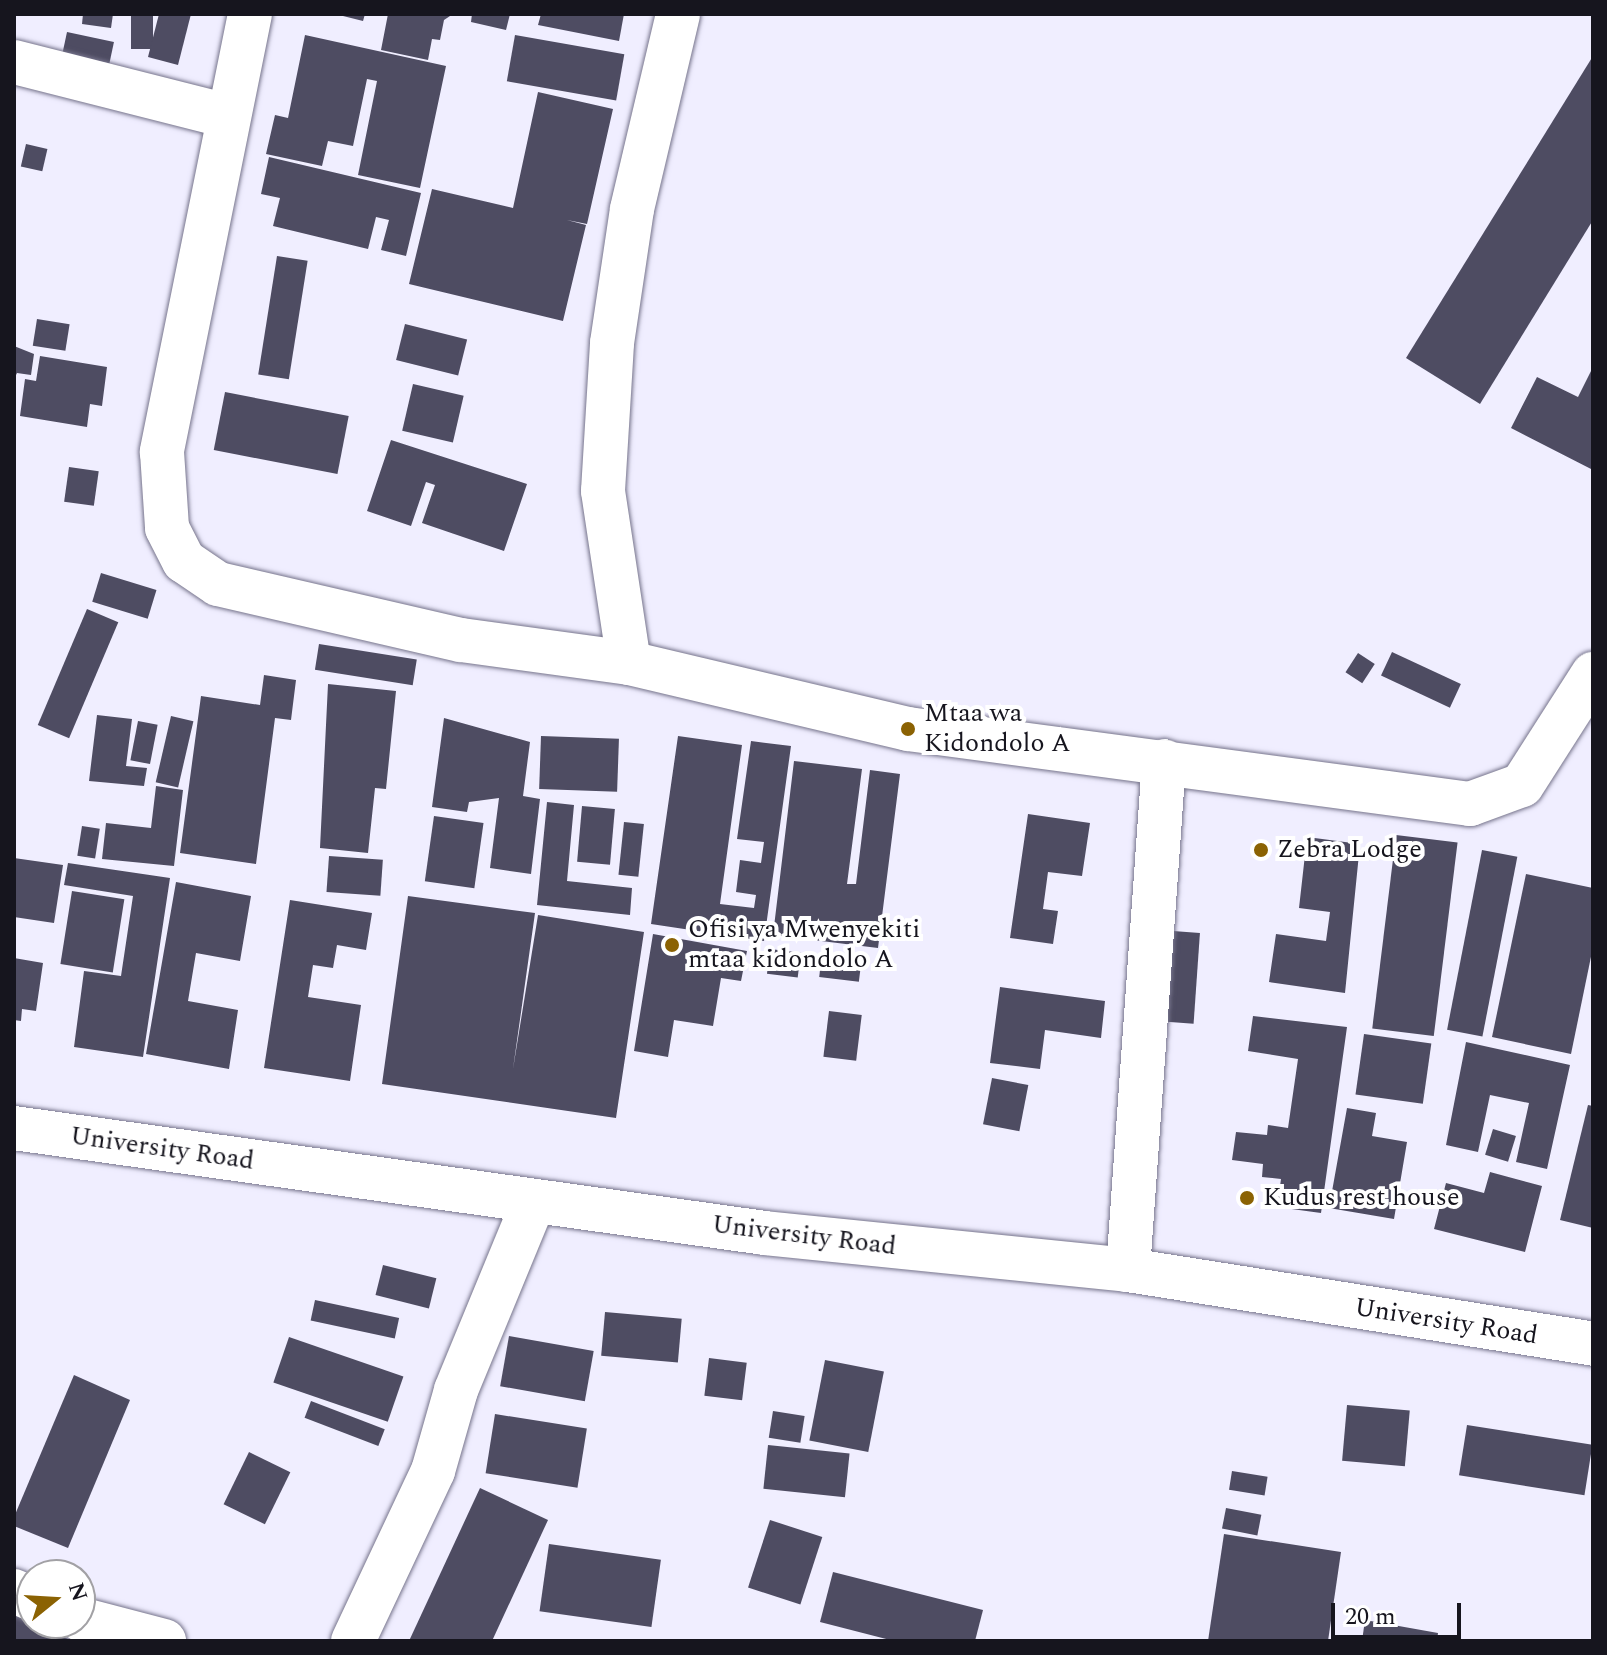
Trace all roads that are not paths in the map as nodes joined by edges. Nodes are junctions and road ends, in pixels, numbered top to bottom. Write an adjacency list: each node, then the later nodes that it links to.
1 (250, 14): 4 (street)
2 (678, 14): 5 (street)
3 (14, 62): 4 (street)
4 (227, 116): 5 (street)
5 (629, 663): 7 (street)
6 (1593, 674): 7 (street)
7 (1164, 761): 10 (street)
8 (14, 1128): 9 (street, University Road)
9 (534, 1201): 10 (street, University Road); 13 (street)
10 (1128, 1270): 11 (street, University Road)
11 (1593, 1344)
12 (96, 1623): 14 (street)
13 (350, 1640)
14 (164, 1641)

